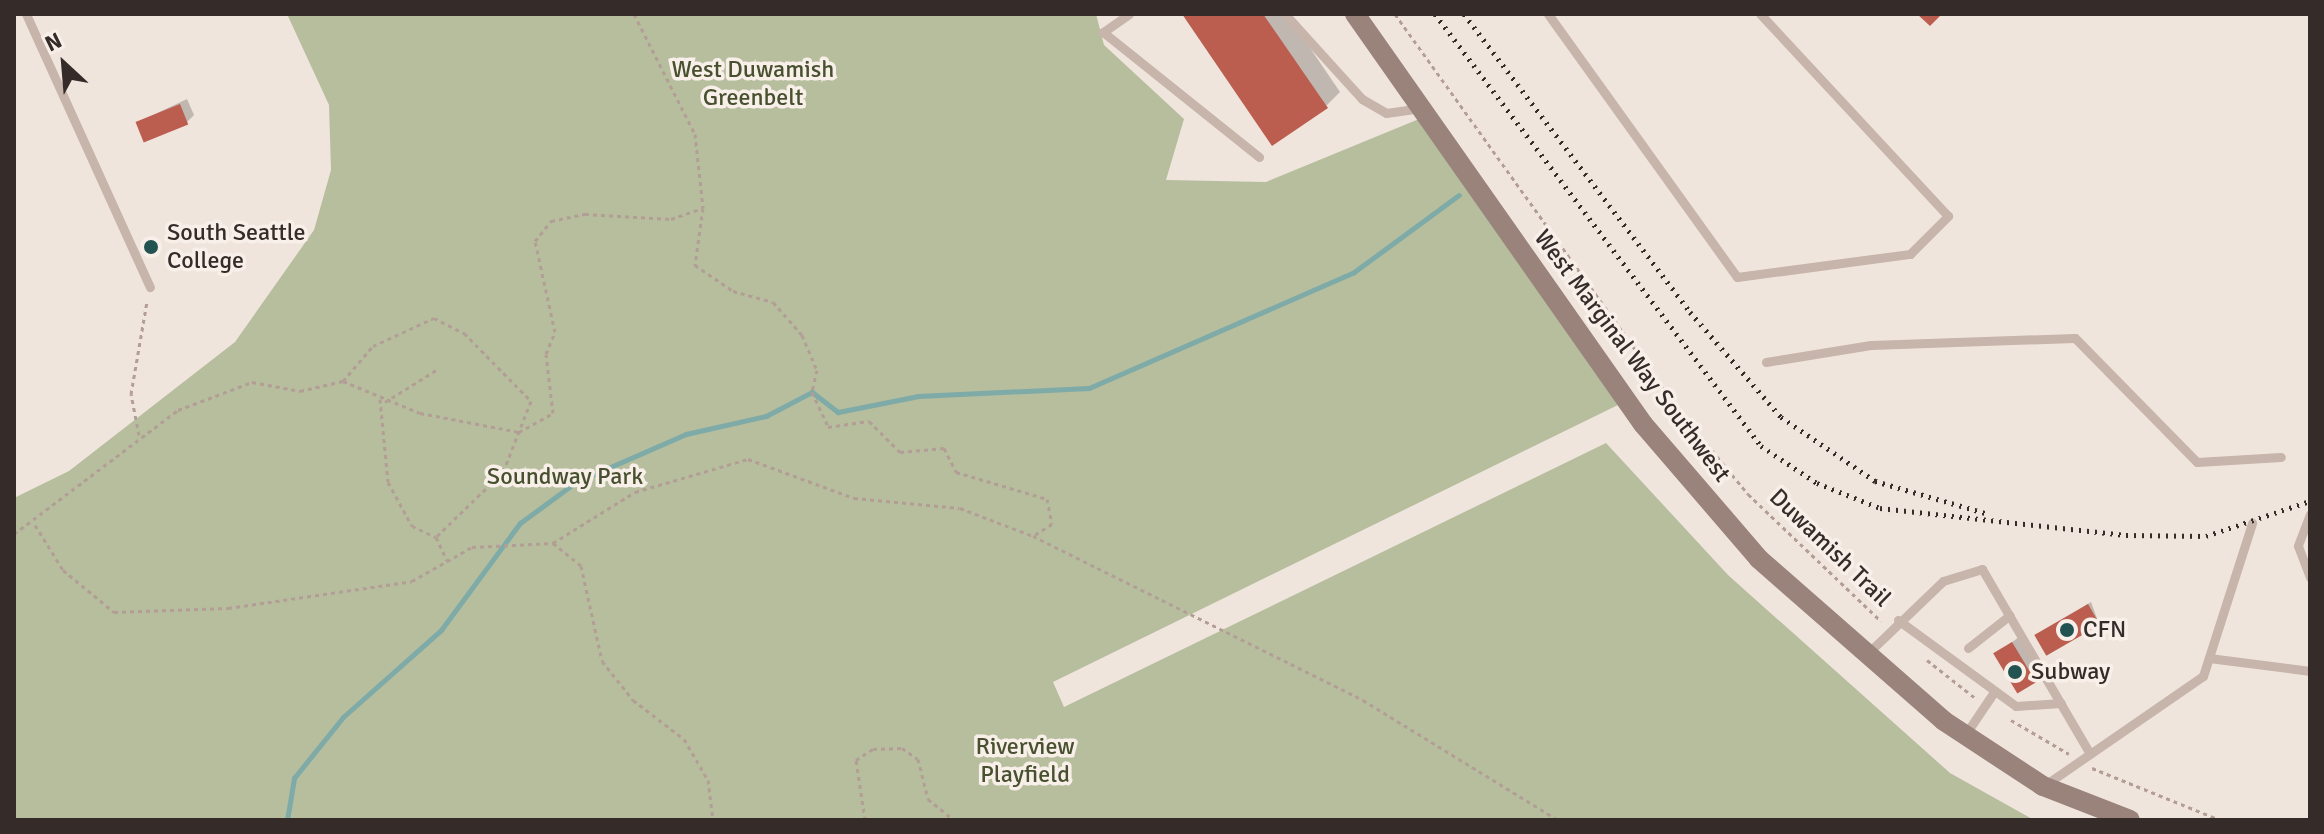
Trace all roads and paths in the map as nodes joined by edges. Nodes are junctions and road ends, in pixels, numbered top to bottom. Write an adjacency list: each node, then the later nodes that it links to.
1 (26, 14): 12 (lane)
2 (634, 14): 11 (path)
3 (1129, 14): 10 (lane)
4 (1285, 14): 9 (lane)
5 (1355, 14): 9 (main road, West Marginal Way Southwest)
6 (1395, 14): 32 (path, Duwamish Trail)
7 (1548, 14): 8 (lane)
8 (1760, 14)
9 (1420, 108): 35 (main road, West Marginal Way Southwest)
10 (1259, 157)
11 (703, 208): 18 (path); 25 (path)
12 (150, 287): 19 (path)
13 (1766, 362): 20 (lane)
14 (438, 369): 17 (path)
15 (343, 381): 16 (path); 18 (path); 19 (path)
16 (380, 399): 17 (path); 26 (path)
17 (385, 402): 18 (path)
18 (519, 432): 26 (path)
19 (139, 435): 23 (path)
20 (2281, 457)
21 (2310, 514): 29 (lane)
22 (2252, 523): 36 (lane)
23 (35, 525): 24 (path); 28 (path)
24 (14, 534)
25 (1033, 536): 27 (path); 50 (path)
26 (436, 537): 28 (path)
27 (553, 543): 28 (path); 47 (path)
28 (447, 561)
29 (2310, 578)
30 (2010, 615): 31 (lane); 33 (lane); 39 (lane)
31 (1898, 620): 32 (lane); 38 (lane)
32 (1890, 628): 35 (lane)
33 (1968, 648)
34 (1917, 650): 40 (path)
35 (1865, 656): 41 (main road, West Marginal Way Southwest)
36 (2209, 658): 37 (lane); 43 (lane)
37 (2310, 671)
38 (1994, 692): 39 (lane); 40 (lane)
39 (2061, 703): 43 (lane)
40 (1985, 705): 41 (lane); 42 (path)
41 (1965, 735): 45 (main road, West Marginal Way Southwest)
42 (2059, 749)
43 (2090, 754): 45 (lane)
44 (2118, 783): 51 (path)
45 (2043, 786): 46 (main road, West Marginal Way Southwest)
46 (2121, 818)
47 (713, 820)
48 (865, 820): 49 (path)
49 (954, 820)
50 (1558, 820)
51 (2220, 820)

